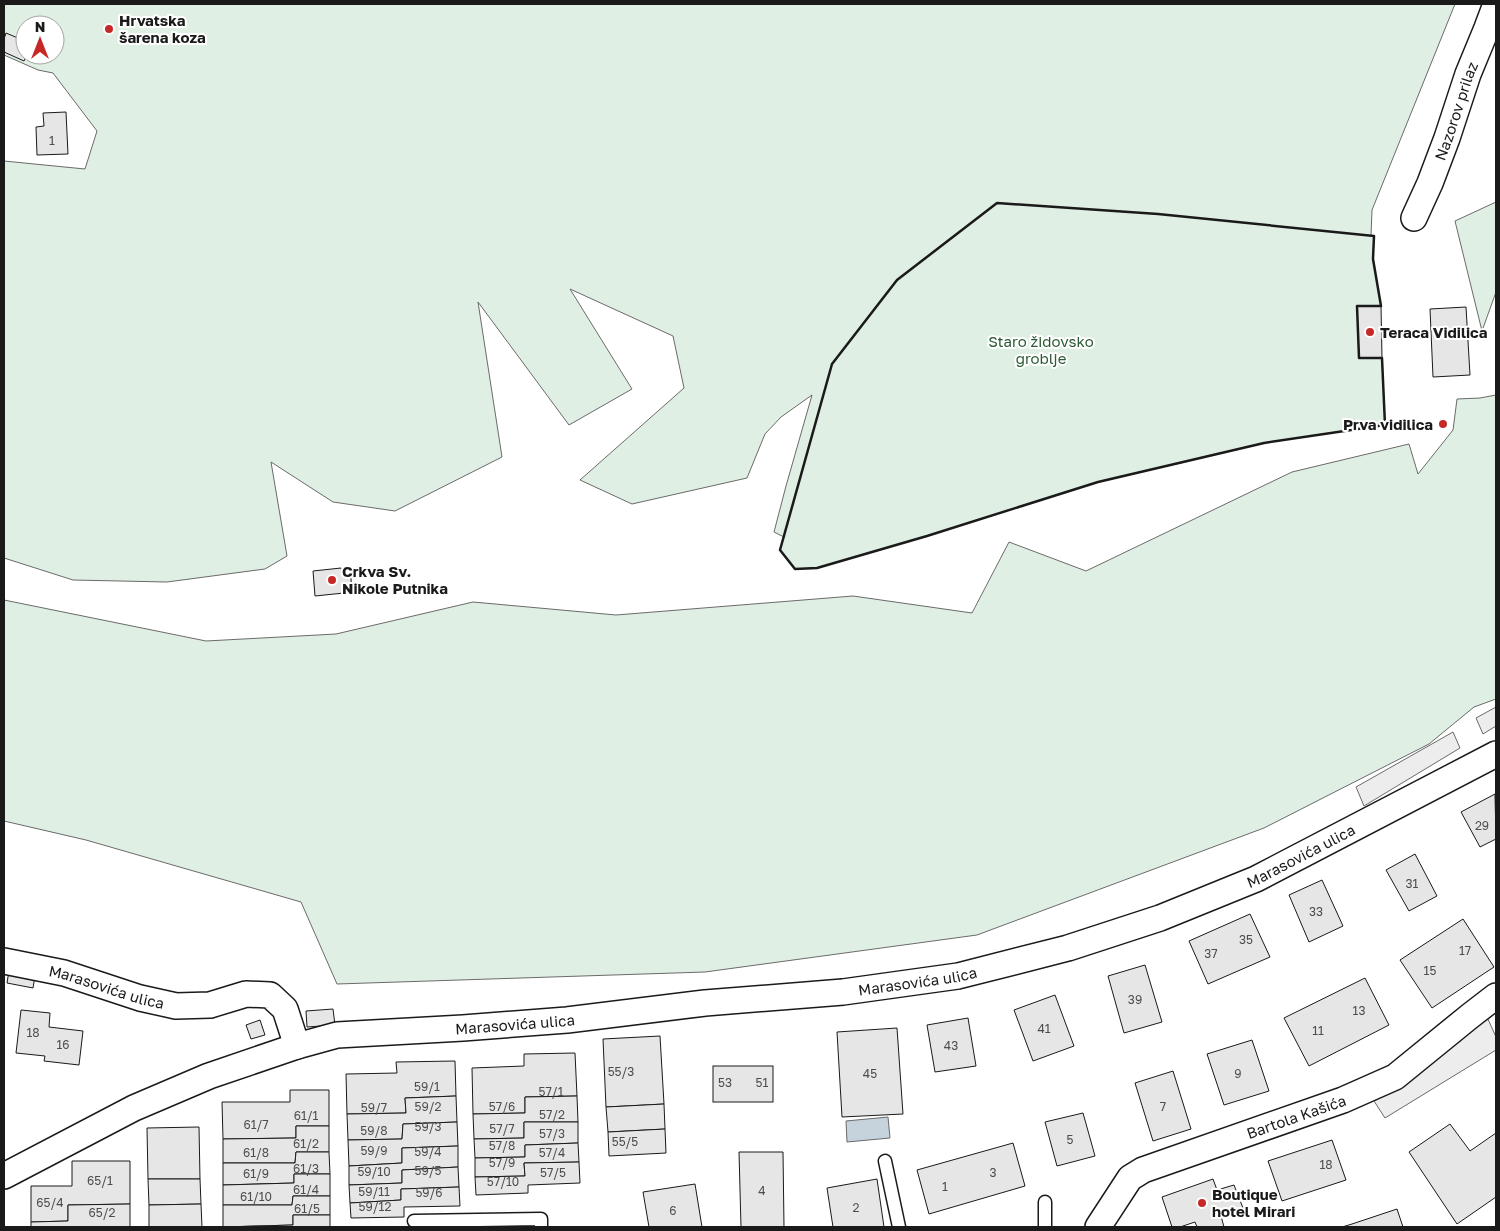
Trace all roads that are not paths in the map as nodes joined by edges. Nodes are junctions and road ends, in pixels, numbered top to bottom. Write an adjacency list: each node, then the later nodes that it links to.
1 (1496, 4): 2 (street, Nazorov prilaz)
2 (1414, 218)
3 (1496, 754): 6 (street, Marasovića ulica)
4 (4, 961): 6 (street, Marasovića ulica)
5 (1496, 996): 14 (street, Bartola Kašića)
6 (297, 1046): 8 (street, Marasovića ulica)
7 (885, 1161): 12 (lane)
8 (4, 1176)
9 (1045, 1202): 13 (lane)
10 (414, 1221): 11 (lane)
11 (541, 1227)
12 (899, 1227)
13 (1045, 1227)
14 (1098, 1227)

